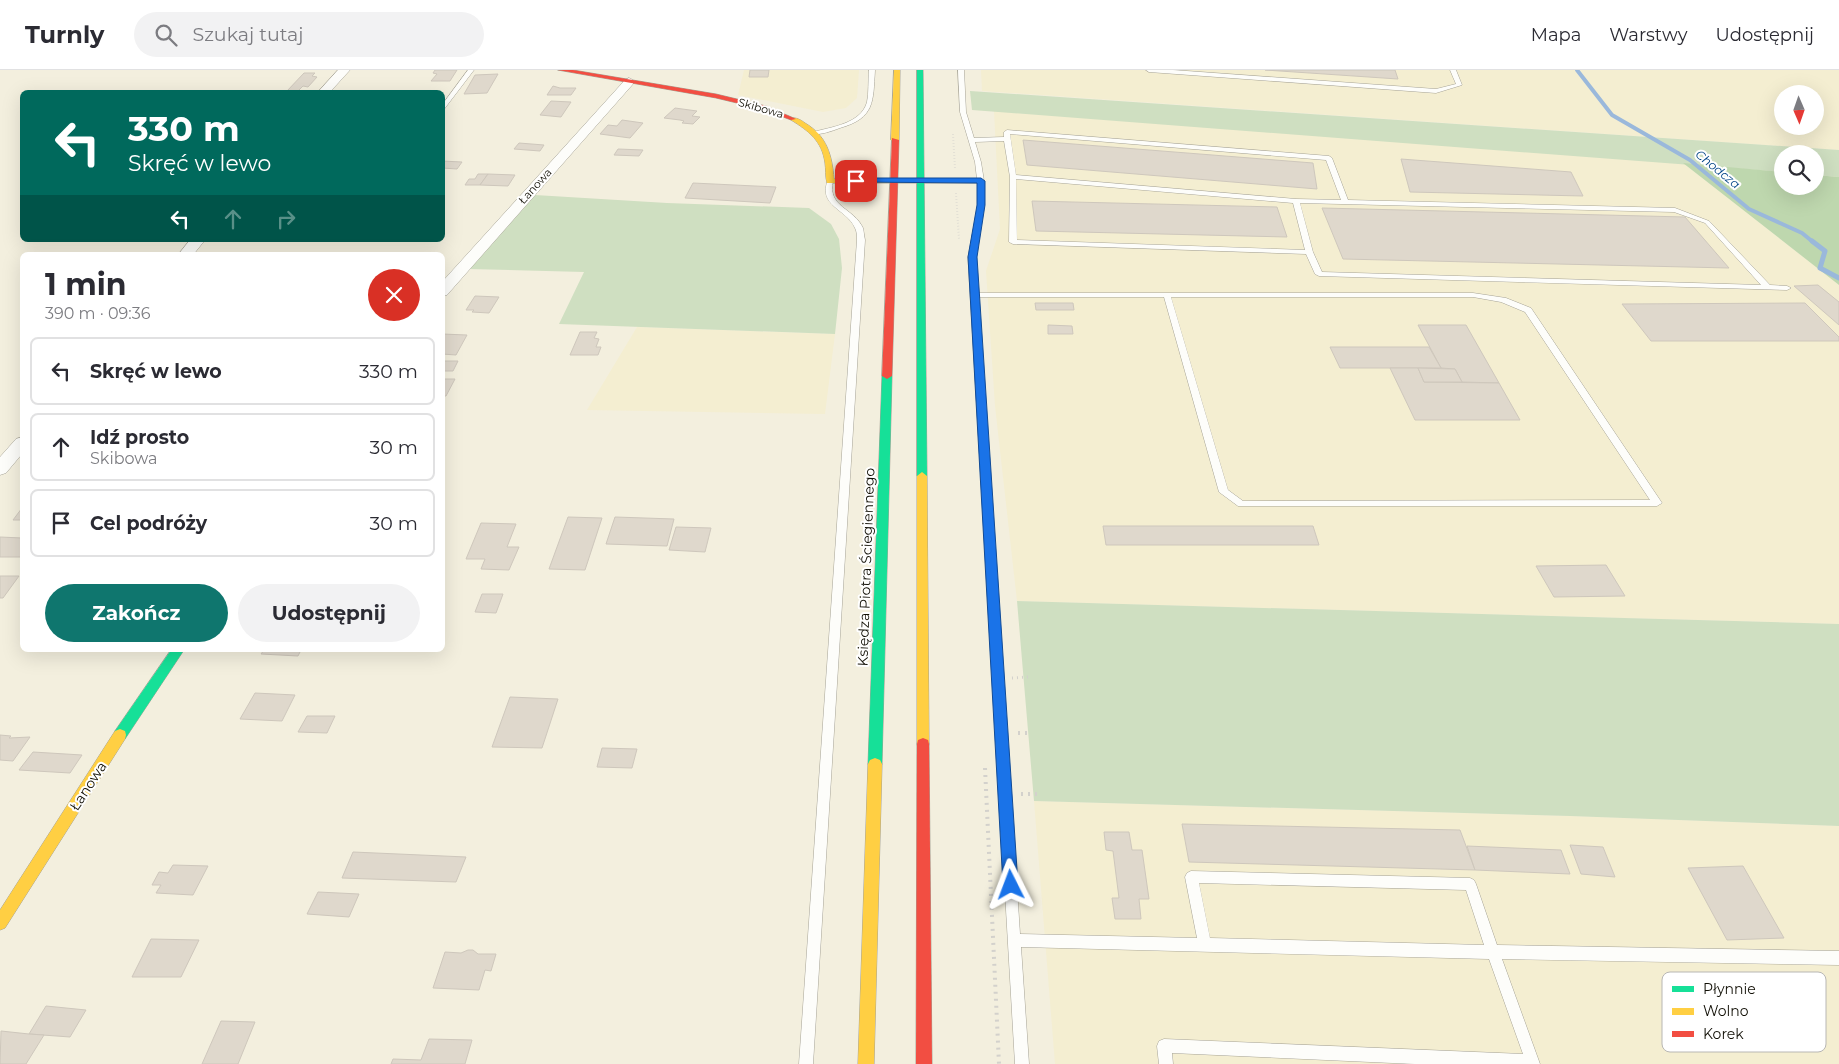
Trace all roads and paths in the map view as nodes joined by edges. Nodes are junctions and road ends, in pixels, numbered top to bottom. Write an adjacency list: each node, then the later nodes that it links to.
1 (344, 70): 11 (street)
2 (471, 70): 12 (lane)
3 (560, 70): 10 (main road, Skibowa)
4 (872, 70): 13 (lane)
5 (896, 70): 18 (main road, Księdza Piotra Ściegiennego)
6 (920, 70): 19 (main road)
7 (961, 70): 15 (lane)
8 (1149, 70): 9 (lane)
9 (1452, 70)
10 (629, 82): 13 (main road, Skibowa); 28 (street, Łanowa)
11 (326, 90)
12 (445, 106)
13 (815, 133): 17 (main road, Skibowa)
14 (1007, 139): 15 (lane); 16 (lane); 22 (lane)
15 (971, 140): 20 (lane)
16 (1014, 177): 21 (lane); 25 (lane)
17 (830, 181): 18 (main road); 40 (lane)
18 (893, 181): 19 (main road); 41 (main road, Księdza Piotra Ściegiennego)
19 (920, 181): 20 (lane); 42 (main road)
20 (981, 181): 29 (lane)
21 (1296, 201): 22 (lane); 25 (lane)
22 (1346, 202): 26 (lane)
23 (196, 242): 24 (street)
24 (188, 252)
25 (1309, 252): 26 (lane)
26 (1767, 287): 27 (lane)
27 (1787, 288)
28 (445, 289)
29 (975, 295): 30 (lane); 35 (lane)
30 (1168, 296): 30 (lane)
31 (20, 445): 32 (street)
32 (0, 469)
33 (177, 652): 34 (main road, Łanowa)
34 (0, 923)
35 (1014, 940): 36 (lane); 43 (lane)
36 (1205, 945): 37 (lane); 37 (lane)
37 (1494, 952): 38 (lane); 39 (lane)
38 (1839, 958)
39 (1533, 1063): 44 (lane)
40 (806, 1064)
41 (866, 1064)
42 (924, 1064)
43 (1022, 1064)
44 (1166, 1064)

